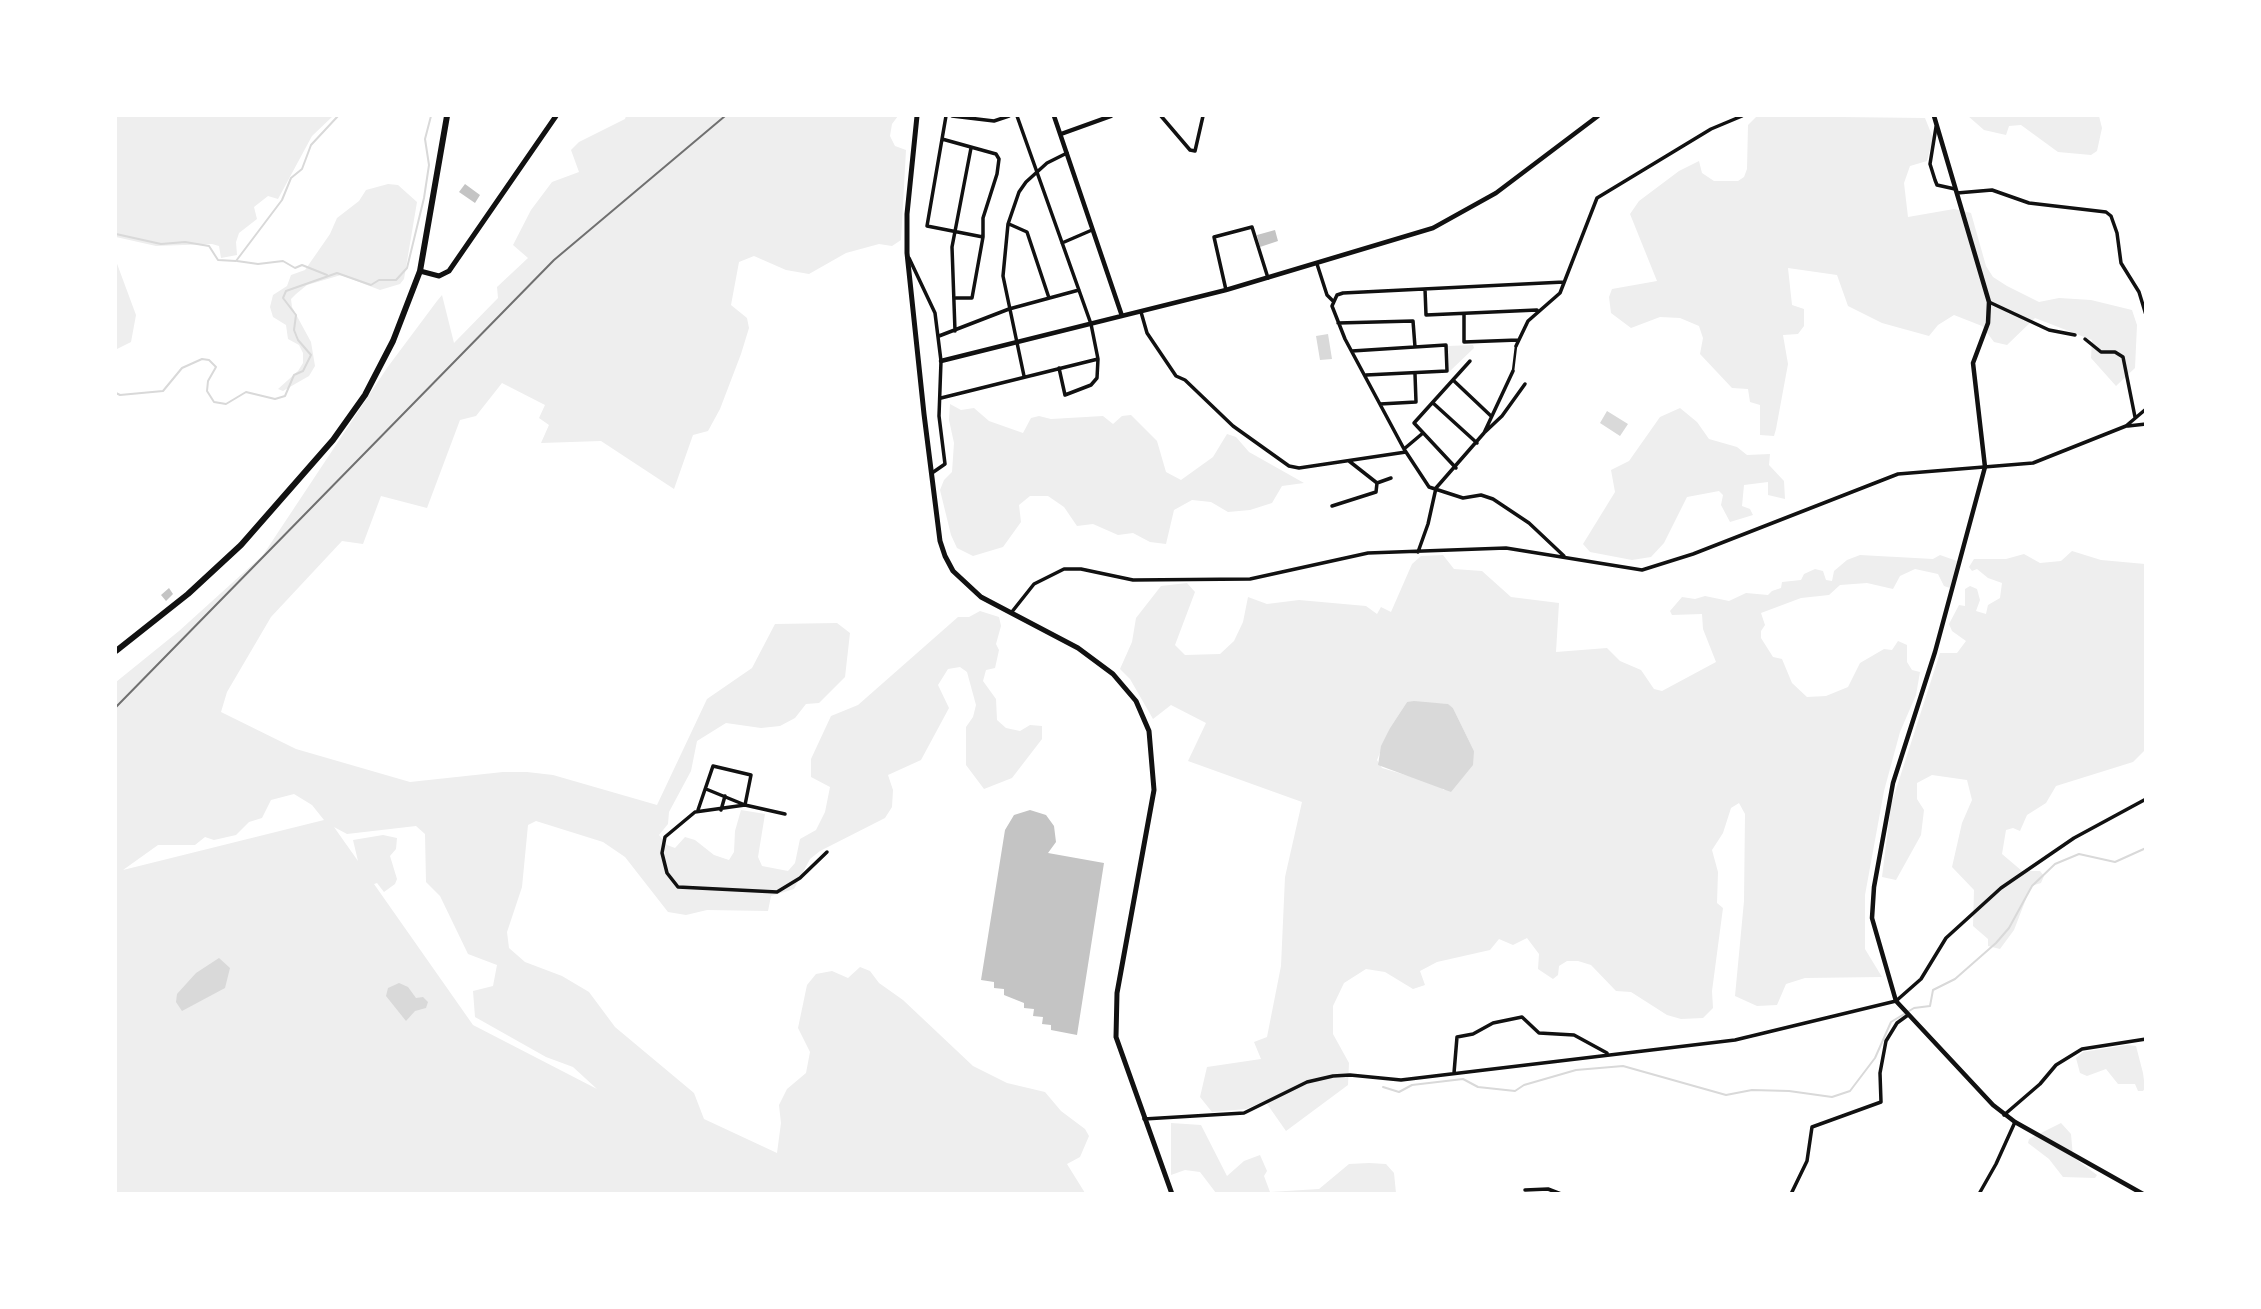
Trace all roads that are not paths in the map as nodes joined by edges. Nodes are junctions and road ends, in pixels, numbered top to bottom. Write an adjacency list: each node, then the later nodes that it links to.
1 (447, 116): 32 (main road)
2 (555, 116): 32 (main road)
3 (917, 116): 30 (main road)
4 (946, 116): 20 (street)
5 (952, 116): 16 (street)
6 (1009, 116): 16 (street)
7 (1017, 116): 23 (street)
8 (1054, 116): 19 (street)
9 (1090, 116): 17 (street)
10 (1111, 116): 17 (street)
11 (1161, 116): 12 (street)
12 (1203, 116)
13 (1598, 116): 31 (street)
14 (1742, 116): 34 (street)
15 (1934, 116): 18 (street)
16 (994, 118)
17 (1093, 122): 19 (street)
18 (1936, 127): 24 (street); 24 (street)
19 (1061, 134): 22 (street)
20 (942, 139): 21 (street); 27 (street)
21 (971, 148): 27 (street); 28 (street)
22 (1067, 153): 23 (street); 26 (street)
23 (1036, 171): 25 (street); 29 (street)
24 (1956, 191): 41 (street); 46 (street)
25 (1008, 224): 39 (street); 42 (street)
26 (1095, 229): 29 (street); 47 (street)
27 (955, 232): 28 (street); 38 (street)
28 (983, 237): 38 (street)
29 (1062, 243): 36 (street)
30 (907, 253): 52 (street); 84 (main road)
31 (1317, 264): 33 (street); 40 (street)
32 (420, 271): 92 (main road)
33 (1268, 278): 37 (street); 37 (street)
34 (1564, 282): 35 (street); 43 (street)
35 (1425, 289): 40 (street); 45 (street)
36 (1079, 290): 39 (street); 49 (street)
37 (1226, 290): 44 (street)
38 (956, 298): 50 (street)
39 (1049, 298): 42 (street)
40 (1333, 301): 48 (street)
41 (1989, 302): 51 (street); 82 (street)
42 (1009, 309): 50 (street); 55 (street)
43 (1538, 310): 45 (street); 54 (street)
44 (1141, 311): 47 (street); 81 (street)
45 (1464, 314): 54 (street)
46 (2146, 315)
47 (1122, 316): 49 (street)
48 (1338, 323): 57 (street); 58 (street)
49 (1091, 324): 55 (street); 59 (street)
50 (956, 331): 52 (street)
51 (2075, 335)
52 (939, 337): 60 (street)
53 (2085, 339): 74 (street)
54 (1518, 340): 56 (street)
55 (1017, 342): 60 (street); 66 (street)
56 (1516, 346): 63 (street)
57 (1415, 347): 58 (street); 64 (street)
58 (1352, 351): 65 (street)
59 (1098, 359): 62 (street); 62 (street)
60 (941, 361): 69 (street)
61 (1470, 361): 67 (street)
62 (1059, 368): 66 (street)
63 (1513, 371): 73 (street)
64 (1415, 373): 65 (street); 71 (street)
65 (1365, 375): 71 (street)
66 (1024, 376): 69 (street)
67 (1453, 380): 70 (street); 73 (street)
68 (1525, 384): 78 (street)
69 (941, 398): 84 (street)
70 (1433, 403): 77 (street); 79 (street)
71 (1380, 404): 80 (street)
72 (2146, 408): 74 (street)
73 (1491, 416): 78 (street)
74 (2135, 417): 76 (street)
75 (2146, 425): 76 (street)
76 (2126, 426): 82 (street)
77 (1423, 433): 80 (street); 83 (street)
78 (1484, 433): 79 (street)
79 (1477, 443): 83 (street)
80 (1405, 451): 81 (street); 87 (street)
81 (1349, 461): 86 (street)
82 (1985, 467): 90 (street); 101 (street)
83 (1456, 468): 87 (street)
84 (932, 473): 91 (main road)
85 (1391, 478): 86 (street)
86 (1377, 483): 88 (street)
87 (1436, 488): 89 (street); 90 (street)
88 (1332, 506)
89 (1418, 552): 90 (street); 91 (street)
90 (1564, 556)
91 (1011, 613): 109 (main road)
92 (116, 651)
93 (706, 789): 94 (street); 96 (street); 97 (street)
94 (725, 796): 96 (street); 98 (street)
95 (2146, 799): 101 (street)
96 (745, 805): 98 (street); 99 (street)
97 (698, 810): 98 (street); 100 (street)
98 (721, 810)
99 (785, 814)
100 (827, 852)
101 (1896, 1001): 102 (street); 106 (street)
102 (1908, 1015): 108 (street); 115 (street)
103 (1457, 1037): 104 (street); 106 (street); 107 (street)
104 (1451, 1038)
105 (2146, 1038): 108 (street)
106 (1609, 1054): 107 (street)
107 (1454, 1073): 109 (street)
108 (2004, 1115): 110 (street)
109 (1143, 1119): 113 (main road)
110 (2014, 1122): 112 (street); 116 (street)
111 (1525, 1190): 114 (street)
112 (2142, 1193)
113 (1172, 1194)
114 (1561, 1194)
115 (1791, 1194)
116 (1979, 1194)

